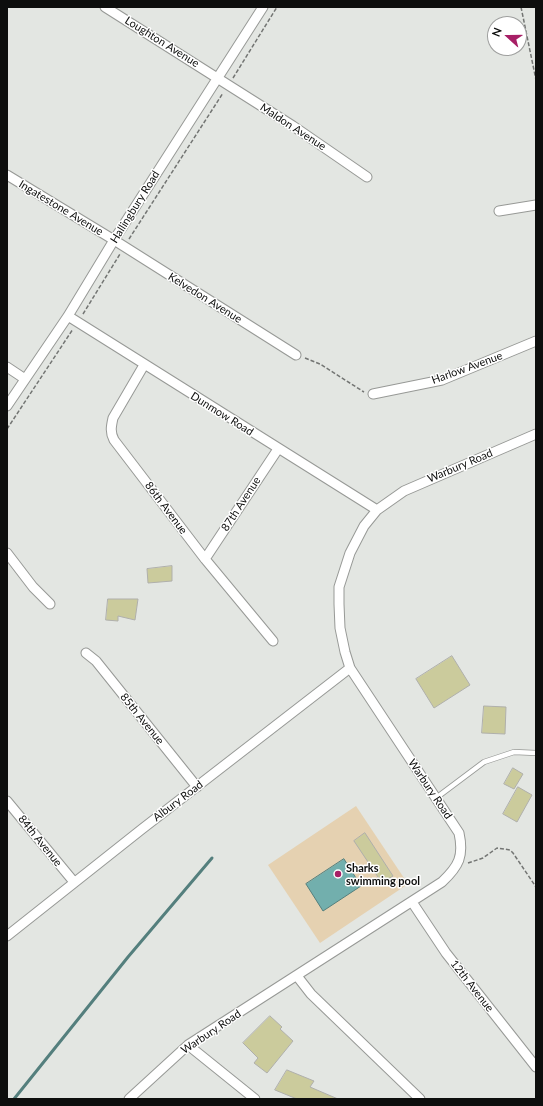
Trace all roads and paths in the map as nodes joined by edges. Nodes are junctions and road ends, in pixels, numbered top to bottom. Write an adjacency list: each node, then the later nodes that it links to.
1 (105, 7): 5 (street, Loughton Avenue)
2 (263, 7): 5 (street, Hallingbury Road)
3 (277, 7): 7 (path)
4 (521, 7): 6 (path)
5 (218, 78): 7 (street, Maldon Avenue); 12 (street, Hallingbury Road)
6 (536, 80)
7 (228, 85): 9 (street, Maldon Avenue); 13 (path)
8 (7, 175): 12 (street, Ingatestone Avenue)
9 (367, 177)
10 (536, 205): 11 (street)
11 (498, 211)
12 (114, 240): 13 (street, Kelvedon Avenue); 14 (street, Hallingbury Road)
13 (125, 246): 15 (path); 17 (street, Kelvedon Avenue)
14 (68, 316): 15 (street, Dunmow Road); 20 (street, Hallingbury Road)
15 (77, 322): 18 (street, Dunmow Road); 23 (path)
16 (536, 341): 21 (street, Harlow Avenue)
17 (296, 355): 21 (path)
18 (144, 365): 25 (street, Dunmow Road); 28 (street, 86th Avenue)
19 (7, 367): 20 (street)
20 (25, 379): 22 (street, Hallingbury Road)
21 (373, 394)
22 (7, 406)
23 (7, 429)
24 (536, 434): 26 (street, Warbury Road)
25 (278, 449): 26 (street, Dunmow Road); 28 (street, 87th Avenue)
26 (377, 510): 32 (street, Warbury Road)
27 (7, 553): 29 (street)
28 (205, 559): 30 (street, 86th Avenue)
29 (50, 604)
30 (273, 641)
31 (86, 652): 34 (street, 85th Avenue)
32 (350, 668): 34 (street, Albury Road); 35 (street, Warbury Road)
33 (536, 753): 35 (lane)
34 (197, 787): 38 (street, Albury Road)
35 (436, 798): 37 (street, Warbury Road)
36 (7, 800): 38 (street, 84th Avenue)
37 (458, 863): 39 (path); 40 (street, Warbury Road)
38 (74, 882): 41 (street, Albury Road)
39 (536, 887)
40 (412, 902): 42 (street, Warbury Road); 44 (street, 12th Avenue)
41 (7, 936)
42 (296, 976): 43 (street, Warbury Road); 47 (street)
43 (188, 1045): 45 (street, Warbury Road); 46 (street)
44 (536, 1067)
45 (129, 1099)
46 (255, 1099)
47 (420, 1099)

